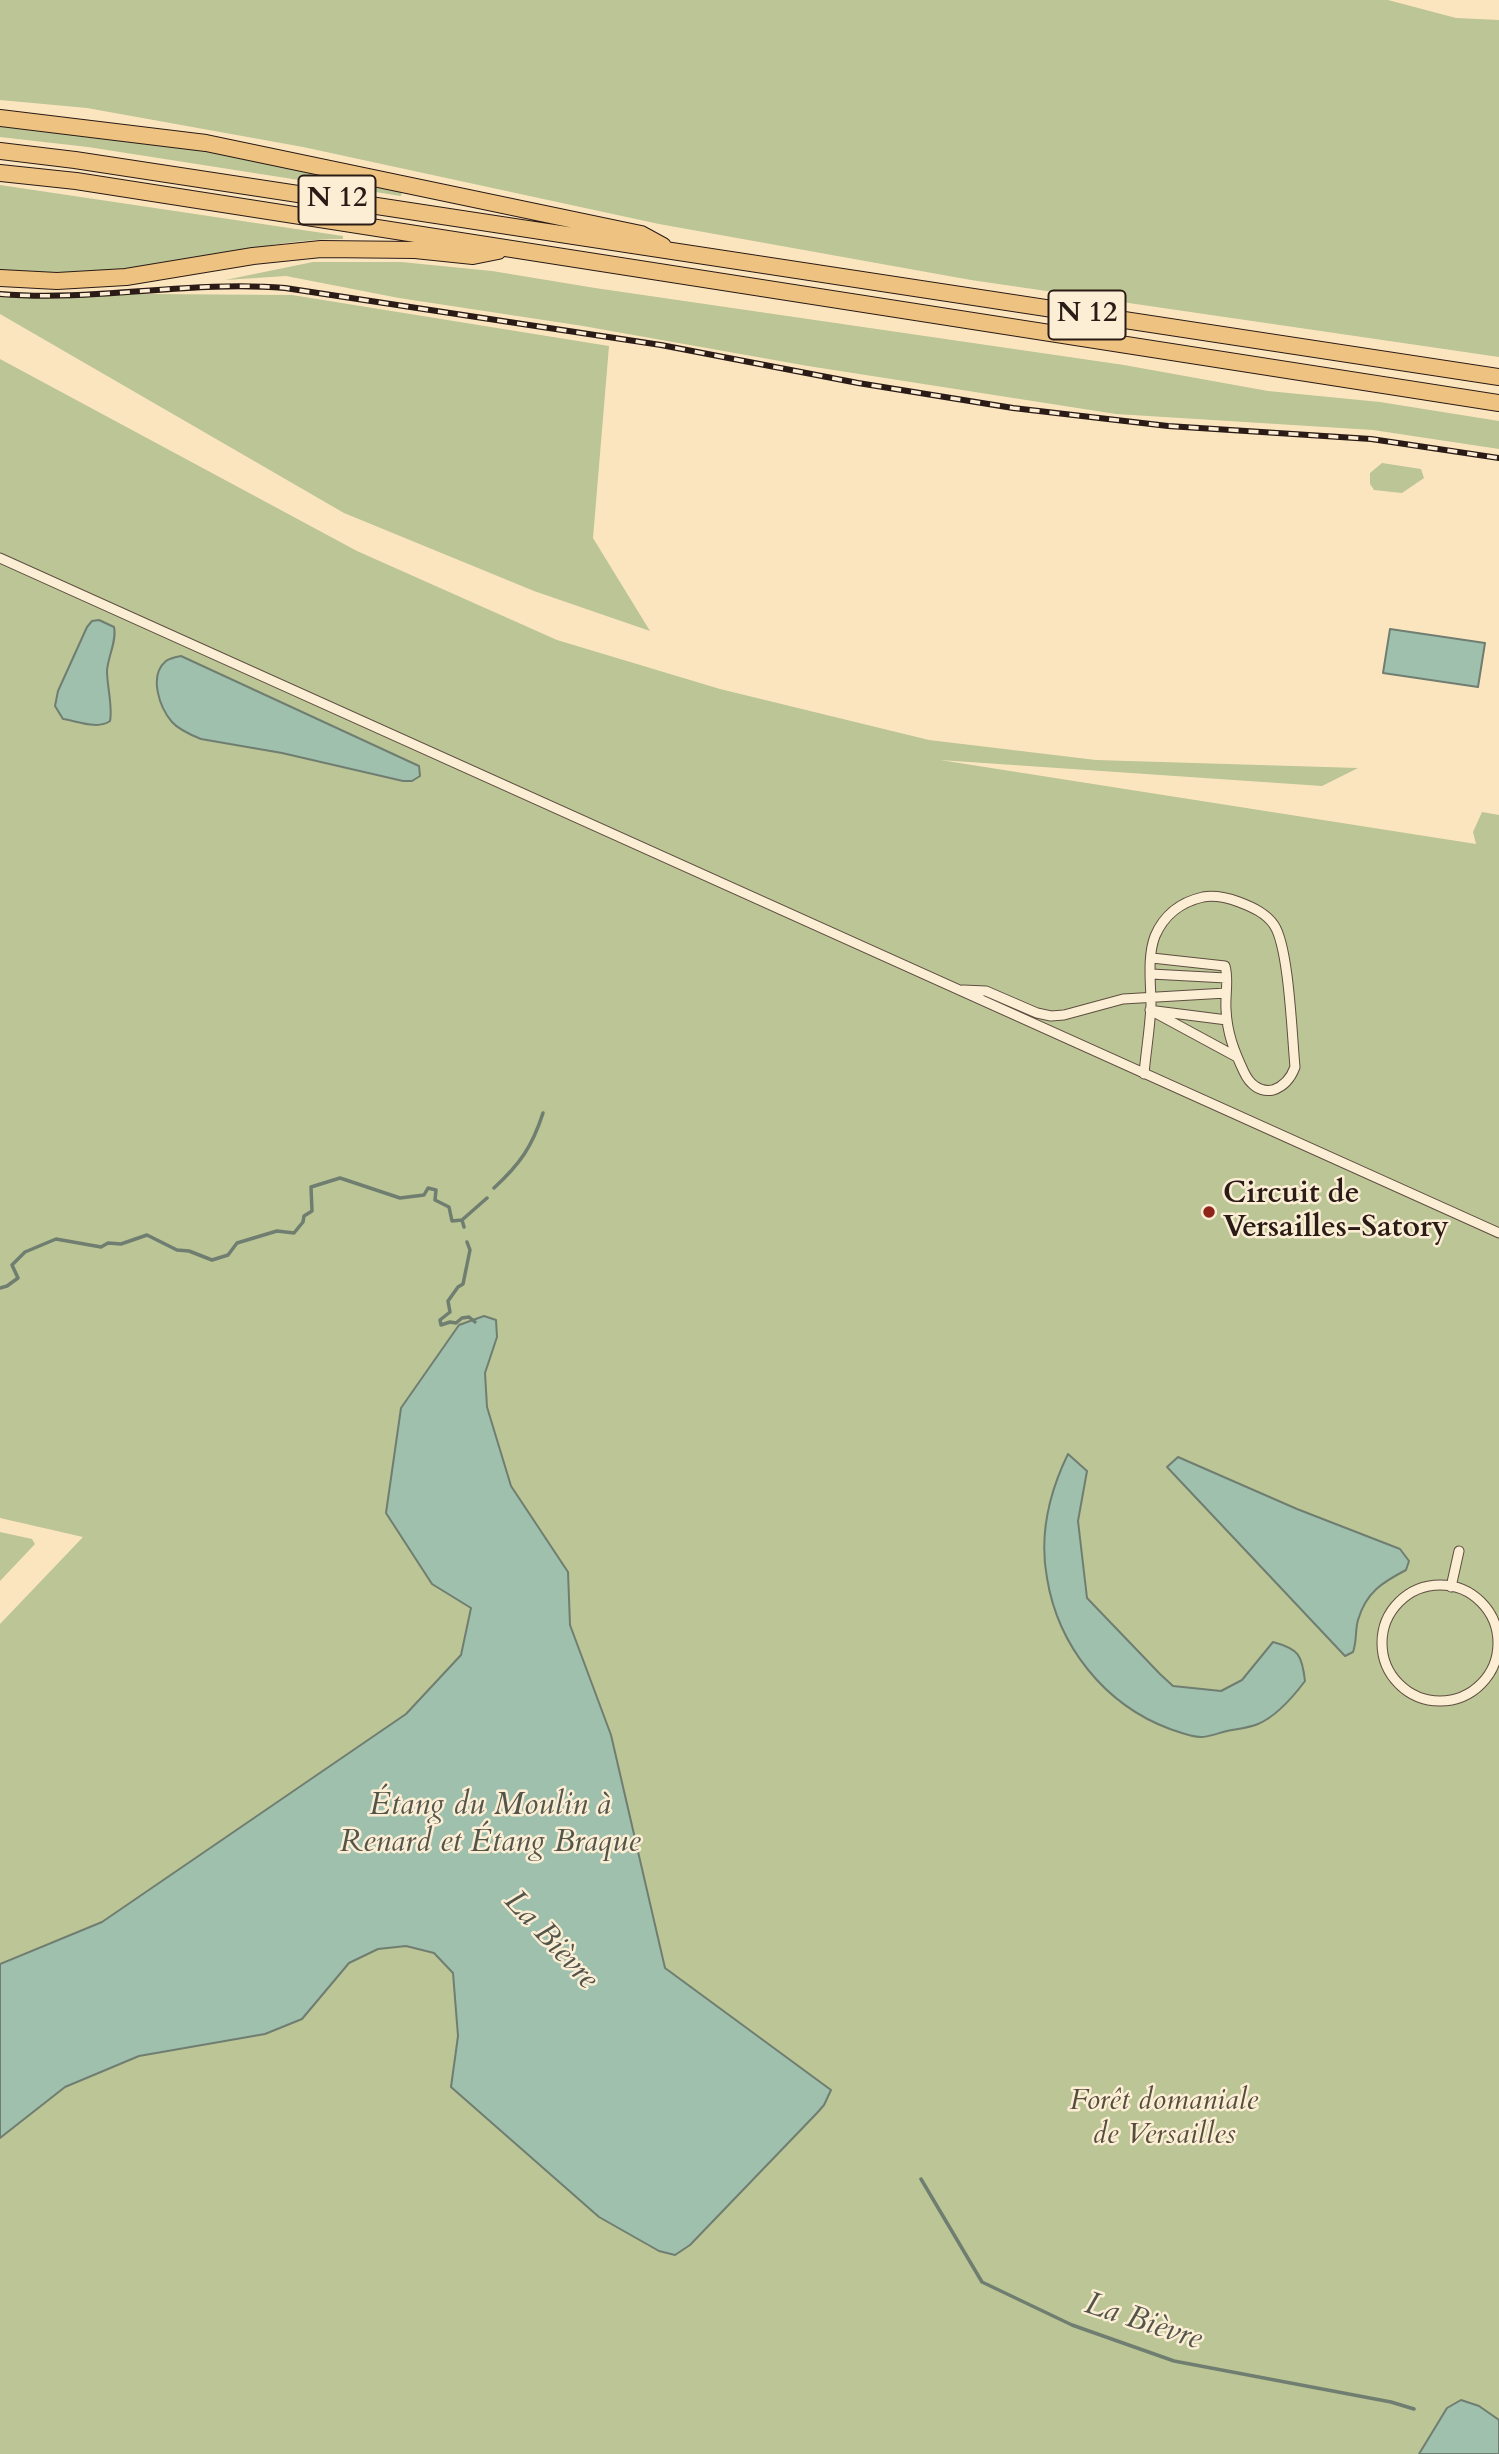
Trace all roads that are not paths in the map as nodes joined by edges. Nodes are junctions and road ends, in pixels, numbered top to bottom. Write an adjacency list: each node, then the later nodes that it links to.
1 (0, 118): 5 (highway)
2 (0, 151): 5 (highway, N 12)
3 (0, 173): 4 (highway, N 12)
4 (509, 248): 6 (highway); 8 (highway, N 12)
5 (674, 252): 7 (highway, N 12)
6 (0, 278)
7 (1499, 377)
8 (1499, 403)
9 (0, 558): 13 (street)
10 (1152, 958): 11 (street); 12 (street); 18 (street)
11 (1151, 974): 12 (street); 15 (street)
12 (1226, 978): 14 (street)
13 (958, 990): 15 (street); 19 (street)
14 (1226, 993): 15 (street); 17 (street)
15 (1151, 996): 16 (street)
16 (1150, 1010): 17 (street); 18 (street); 19 (street)
17 (1227, 1020): 18 (street)
18 (1235, 1056)
19 (1144, 1074): 20 (street)
20 (1499, 1233)
21 (1460, 1550): 22 (street)
22 (1451, 1587): 23 (street); 23 (street)
23 (1487, 1678): 24 (street)
24 (1499, 1681)

